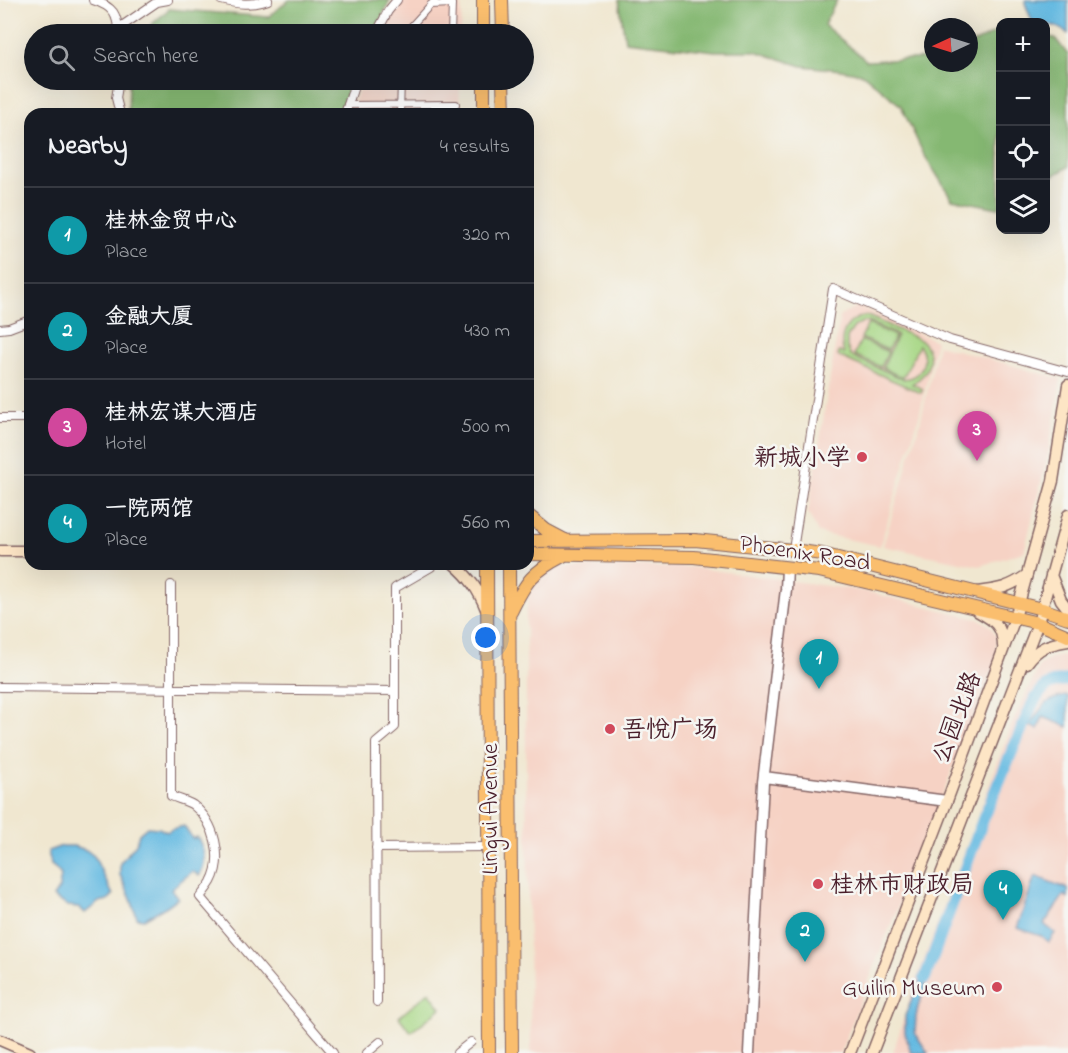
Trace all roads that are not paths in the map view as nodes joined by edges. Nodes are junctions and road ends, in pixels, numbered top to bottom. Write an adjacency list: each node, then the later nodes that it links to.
1 (93, 0): 9 (street)
2 (168, 0): 10 (street)
3 (221, 0): 4 (street)
4 (268, 0)
5 (397, 0): 11 (street)
6 (483, 0): 14 (main road)
7 (502, 0): 15 (main road)
8 (433, 3): 12 (street); 13 (street)
9 (118, 24)
10 (128, 24)
11 (381, 24)
12 (413, 24)
13 (452, 24)
14 (483, 24)
15 (502, 24)
16 (117, 90): 22 (street)
17 (353, 90): 23 (street)
18 (401, 90): 25 (street)
19 (484, 90): 26 (main road)
20 (503, 90): 27 (main road)
21 (456, 104): 24 (street)
22 (118, 108)
23 (346, 108)
24 (368, 108)
25 (400, 108)
26 (484, 108)
27 (504, 108)
28 (24, 322): 29 (street)
29 (0, 329)
30 (1068, 372): 38 (street)
31 (1068, 385): 48 (main road, 公园北路)
32 (0, 418): 33 (street)
33 (24, 418)
34 (1068, 515): 49 (main road)
35 (534, 520): 37 (main road)
36 (534, 541): 37 (main road, Phoenix Road)
37 (566, 541): 38 (main road, Phoenix Road)
38 (793, 550): 51 (main road, Phoenix Road)
39 (0, 551): 40 (main road)
40 (24, 551)
41 (534, 554): 42 (main road, Phoenix Road)
42 (564, 555): 43 (main road, Phoenix Road); 57 (main road)
43 (791, 568): 53 (main road, Phoenix Road); 68 (street)
44 (426, 570): 67 (street)
45 (461, 570): 56 (main road)
46 (487, 570): 56 (main road, Lingui Avenue)
47 (509, 570): 57 (main road, Lingui Avenue)
48 (1027, 575): 51 (main road); 52 (main road, 公园北路)
49 (1051, 575): 54 (main road); 55 (main road)
50 (171, 585): 66 (street)
51 (975, 592): 52 (main road, Phoenix Road)
52 (1020, 603): 54 (main road, Phoenix Road); 58 (main road, 公园北路)
53 (971, 608): 58 (main road, Phoenix Road); 63 (main road)
54 (1042, 609): 59 (main road, Phoenix Road); 60 (main road)
55 (1068, 609)
56 (487, 613): 71 (main road, Lingui Avenue)
57 (509, 615): 81 (main road, Lingui Avenue)
58 (1016, 618): 60 (main road, Phoenix Road); 63 (main road, 公园北路)
59 (1068, 618)
60 (1038, 623): 61 (main road, Phoenix Road); 64 (main road)
61 (1068, 636)
62 (1068, 641): 64 (main road)
63 (1003, 651): 69 (main road, 公园北路)
64 (1017, 678): 85 (main road)
65 (0, 687): 66 (street)
66 (172, 689): 67 (street); 77 (street)
67 (395, 691): 70 (street)
68 (767, 780): 69 (street); 82 (street); 83 (street)
69 (946, 803): 84 (main road, 公园北路)
70 (376, 848): 71 (street); 72 (street)
71 (488, 848): 80 (main road, Lingui Avenue)
72 (377, 1002)
73 (0, 1040): 76 (main road)
74 (380, 1042): 78 (street)
75 (471, 1042): 79 (street)
76 (30, 1053)
77 (333, 1053)
78 (367, 1053)
79 (457, 1053)
80 (489, 1053)
81 (512, 1053)
82 (749, 1053)
83 (755, 1053)
84 (850, 1053)
85 (872, 1053)

